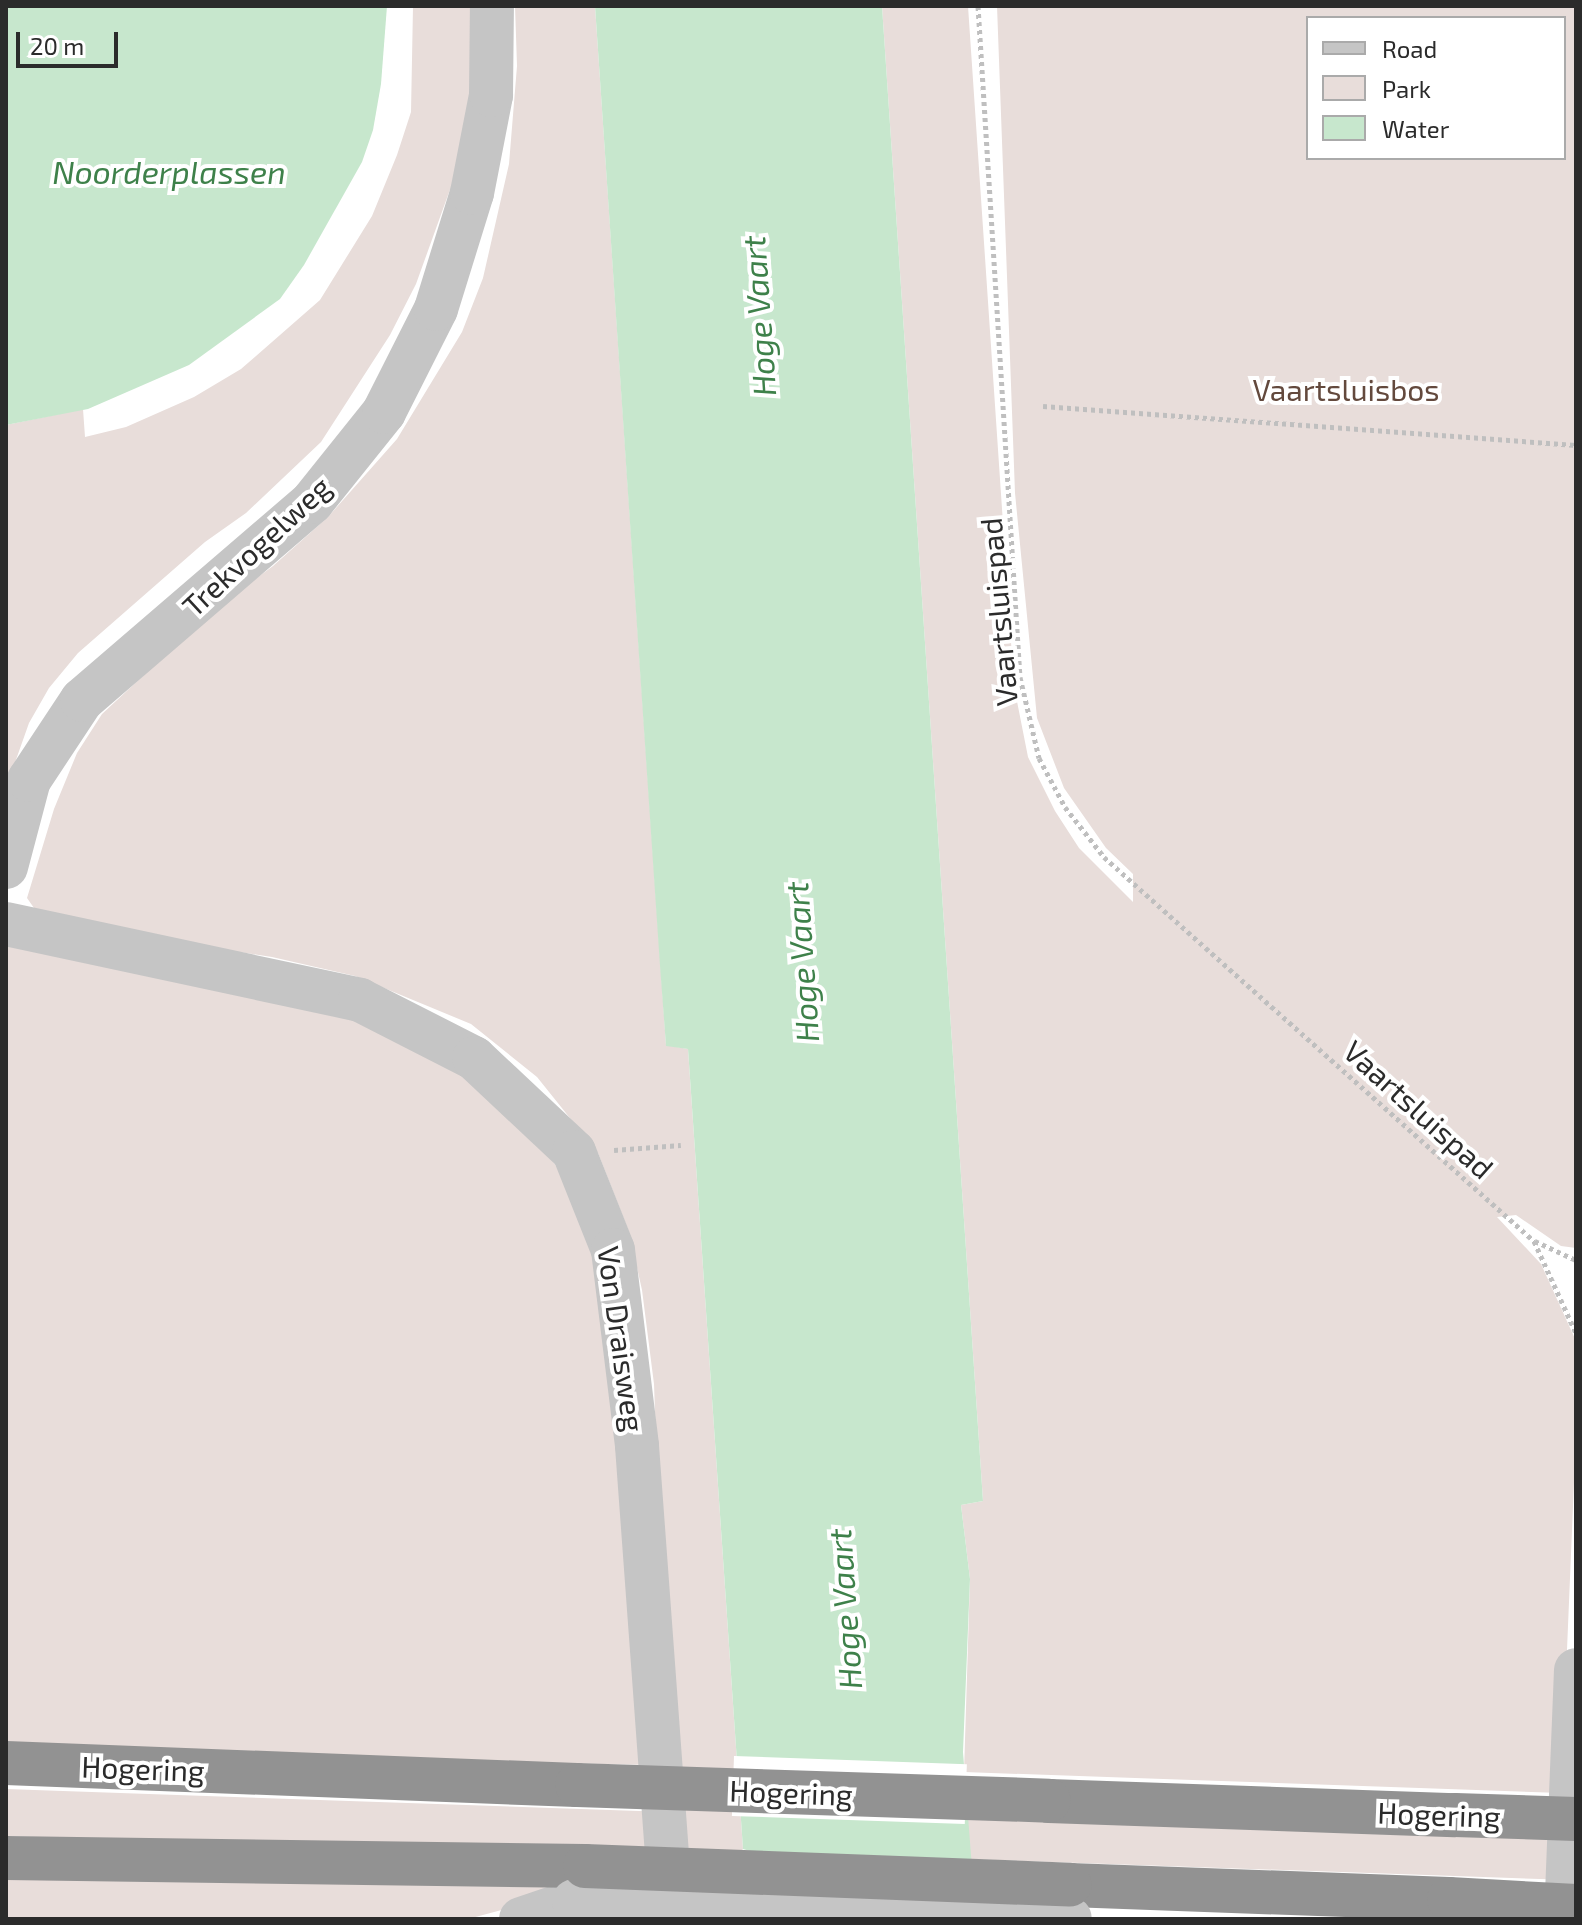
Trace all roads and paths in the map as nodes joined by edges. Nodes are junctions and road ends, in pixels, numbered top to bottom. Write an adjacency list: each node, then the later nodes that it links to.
1 (492, 6): 5 (street, Trekvogelweg)
2 (978, 6): 9 (path, Vaartsluispad)
3 (1043, 406): 4 (path)
4 (1576, 445)
5 (6, 867)
6 (6, 924): 8 (street, Von Draisweg)
7 (681, 1145): 8 (path)
8 (574, 1152): 20 (street, Von Draisweg)
9 (1534, 1241): 10 (path, Vaartsluispad); 11 (path, Vaartsluispad)
10 (1576, 1260)
11 (1576, 1333)
12 (1576, 1670): 21 (street)
13 (6, 1763): 14 (highway, Hogering, bridge)
14 (1576, 1819)
15 (6, 1858): 16 (highway)
16 (580, 1883): 18 (highway, bridge); 19 (street)
17 (1576, 1906): 18 (highway, bridge)
18 (1074, 1907)
19 (521, 1919)
20 (672, 1919)
21 (1566, 1919)

